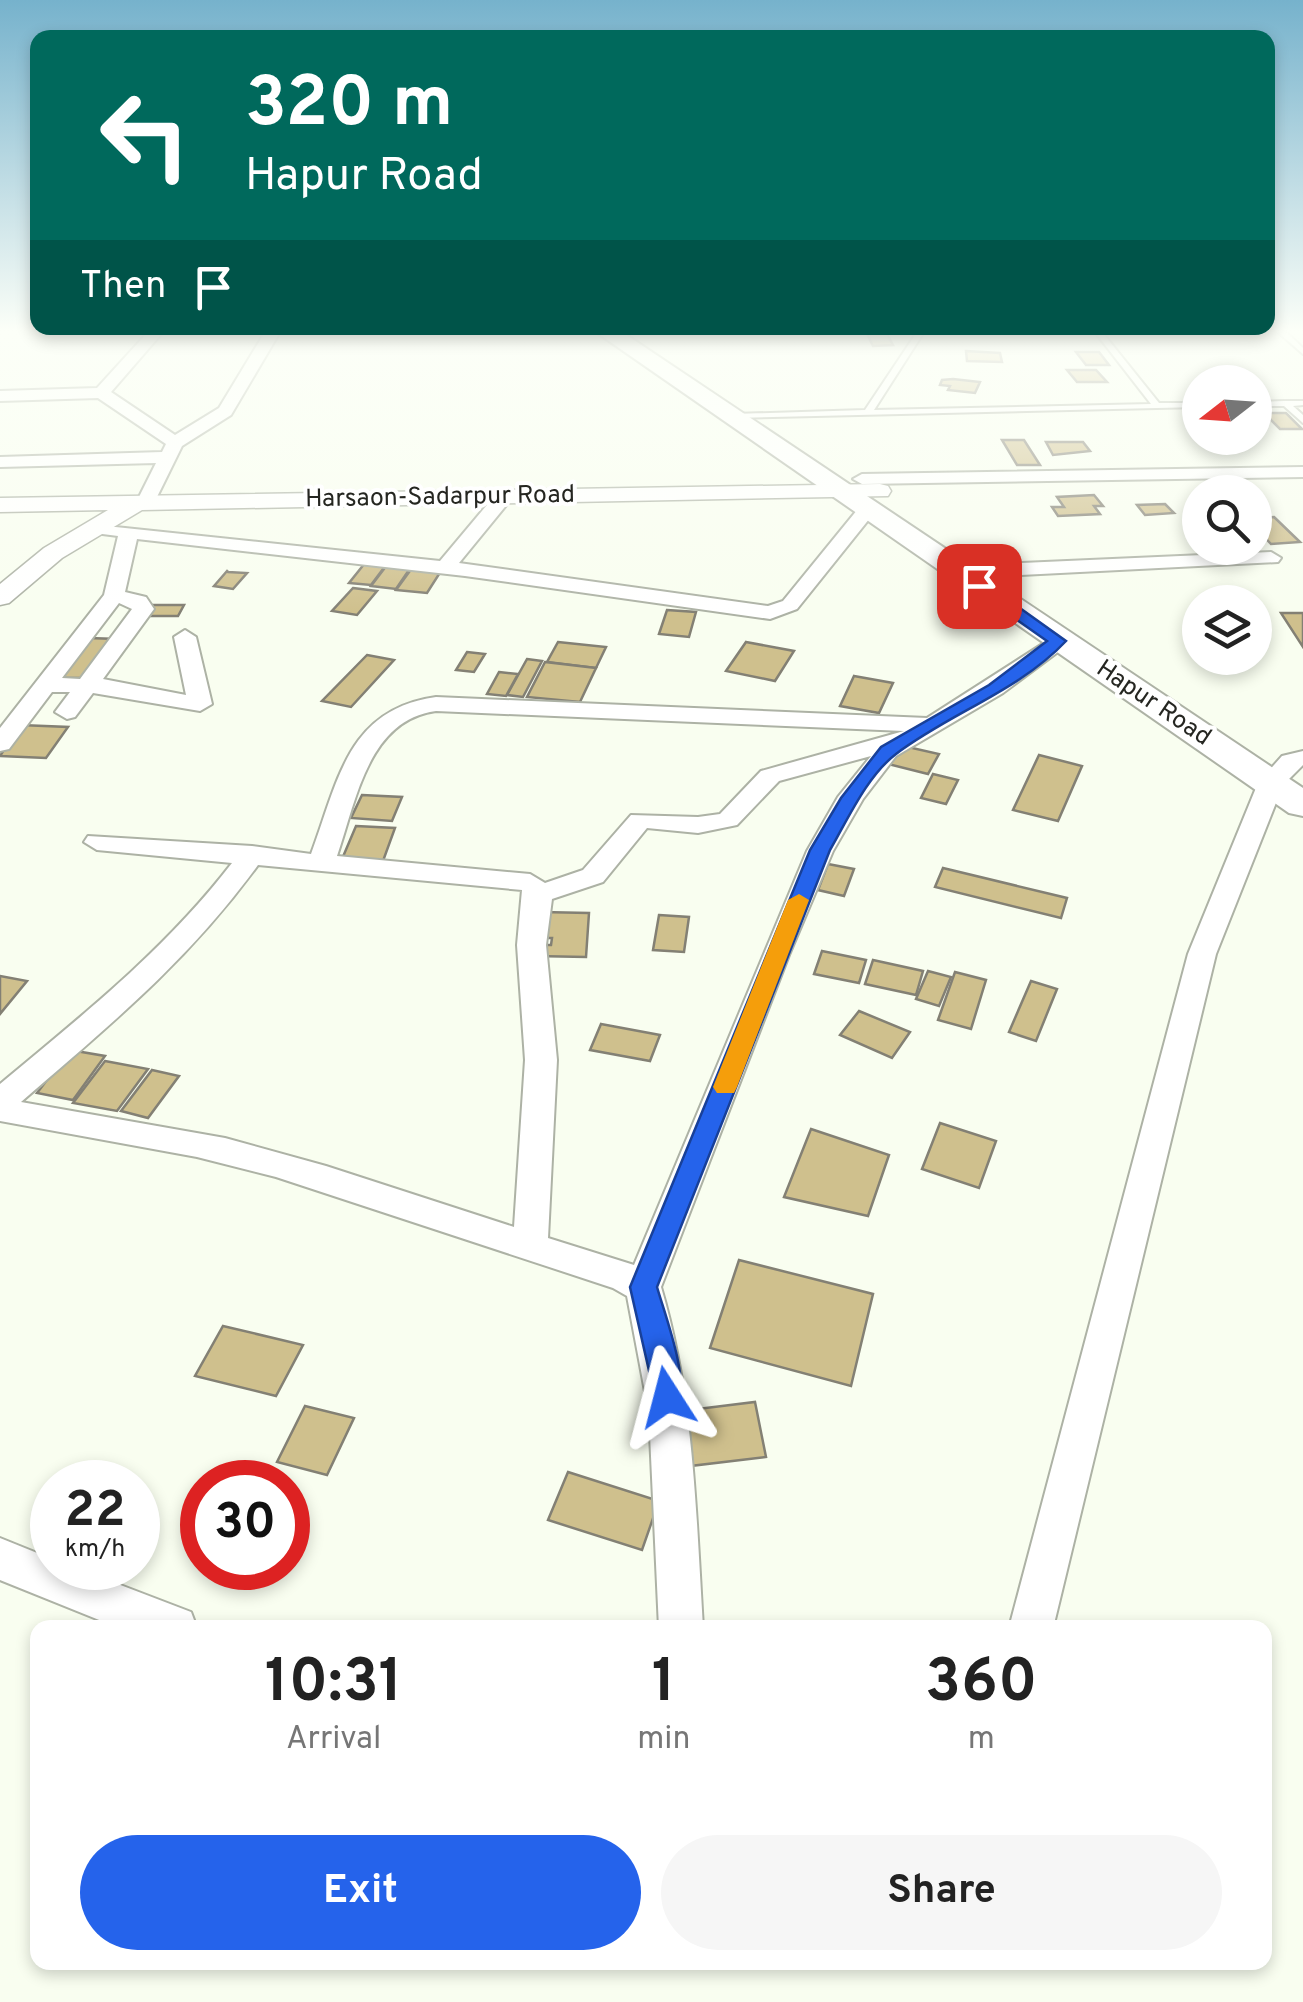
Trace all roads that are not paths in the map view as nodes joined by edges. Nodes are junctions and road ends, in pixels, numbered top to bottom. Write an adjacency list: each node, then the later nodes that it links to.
1 (145, 425): 4 (street)
2 (205, 425): 4 (street)
3 (762, 425): 8 (main road, Hapur Road)
4 (172, 450): 5 (street); 10 (street)
5 (0, 462)
6 (1303, 472): 8 (street)
7 (1303, 481): 8 (street)
8 (858, 490): 9 (street, Harsaon-Sadarpur Road); 10 (street, Harsaon-Sadarpur Road); 15 (street); 16 (main road, Hapur Road); 20 (main road, Hapur Road)
9 (504, 497): 10 (street, Harsaon-Sadarpur Road); 15 (street)
10 (144, 500): 11 (street, Harsaon-Sadarpur Road); 12 (street)
11 (0, 502)
12 (94, 528): 13 (street); 17 (street)
13 (128, 534): 15 (street); 18 (street)
14 (1182, 562): 16 (street)
15 (445, 568)
16 (1000, 570): 23 (main road, Hapur Road)
17 (0, 596)
18 (114, 596): 21 (street); 22 (street)
19 (185, 637): 22 (street)
20 (1058, 641): 25 (street); 29 (main road, Hapur Road)
21 (46, 685): 22 (street); 28 (street)
22 (87, 686): 24 (street)
23 (1210, 708)
24 (68, 712)
25 (932, 725): 27 (street); 33 (street)
26 (1258, 740): 29 (main road, Hapur Road)
27 (900, 741): 34 (street); 37 (street)
28 (0, 744)
29 (1292, 768): 30 (main road, Hapur Road); 41 (street)
30 (1303, 805)
31 (96, 842): 32 (street)
32 (252, 854): 33 (street); 35 (street)
33 (322, 860): 34 (street)
34 (538, 894): 36 (street)
35 (0, 1105): 36 (street)
36 (530, 1248): 37 (street)
37 (644, 1287): 40 (street)
38 (0, 1559): 39 (street)
39 (154, 1620)
40 (681, 1620)
41 (1033, 1620)

